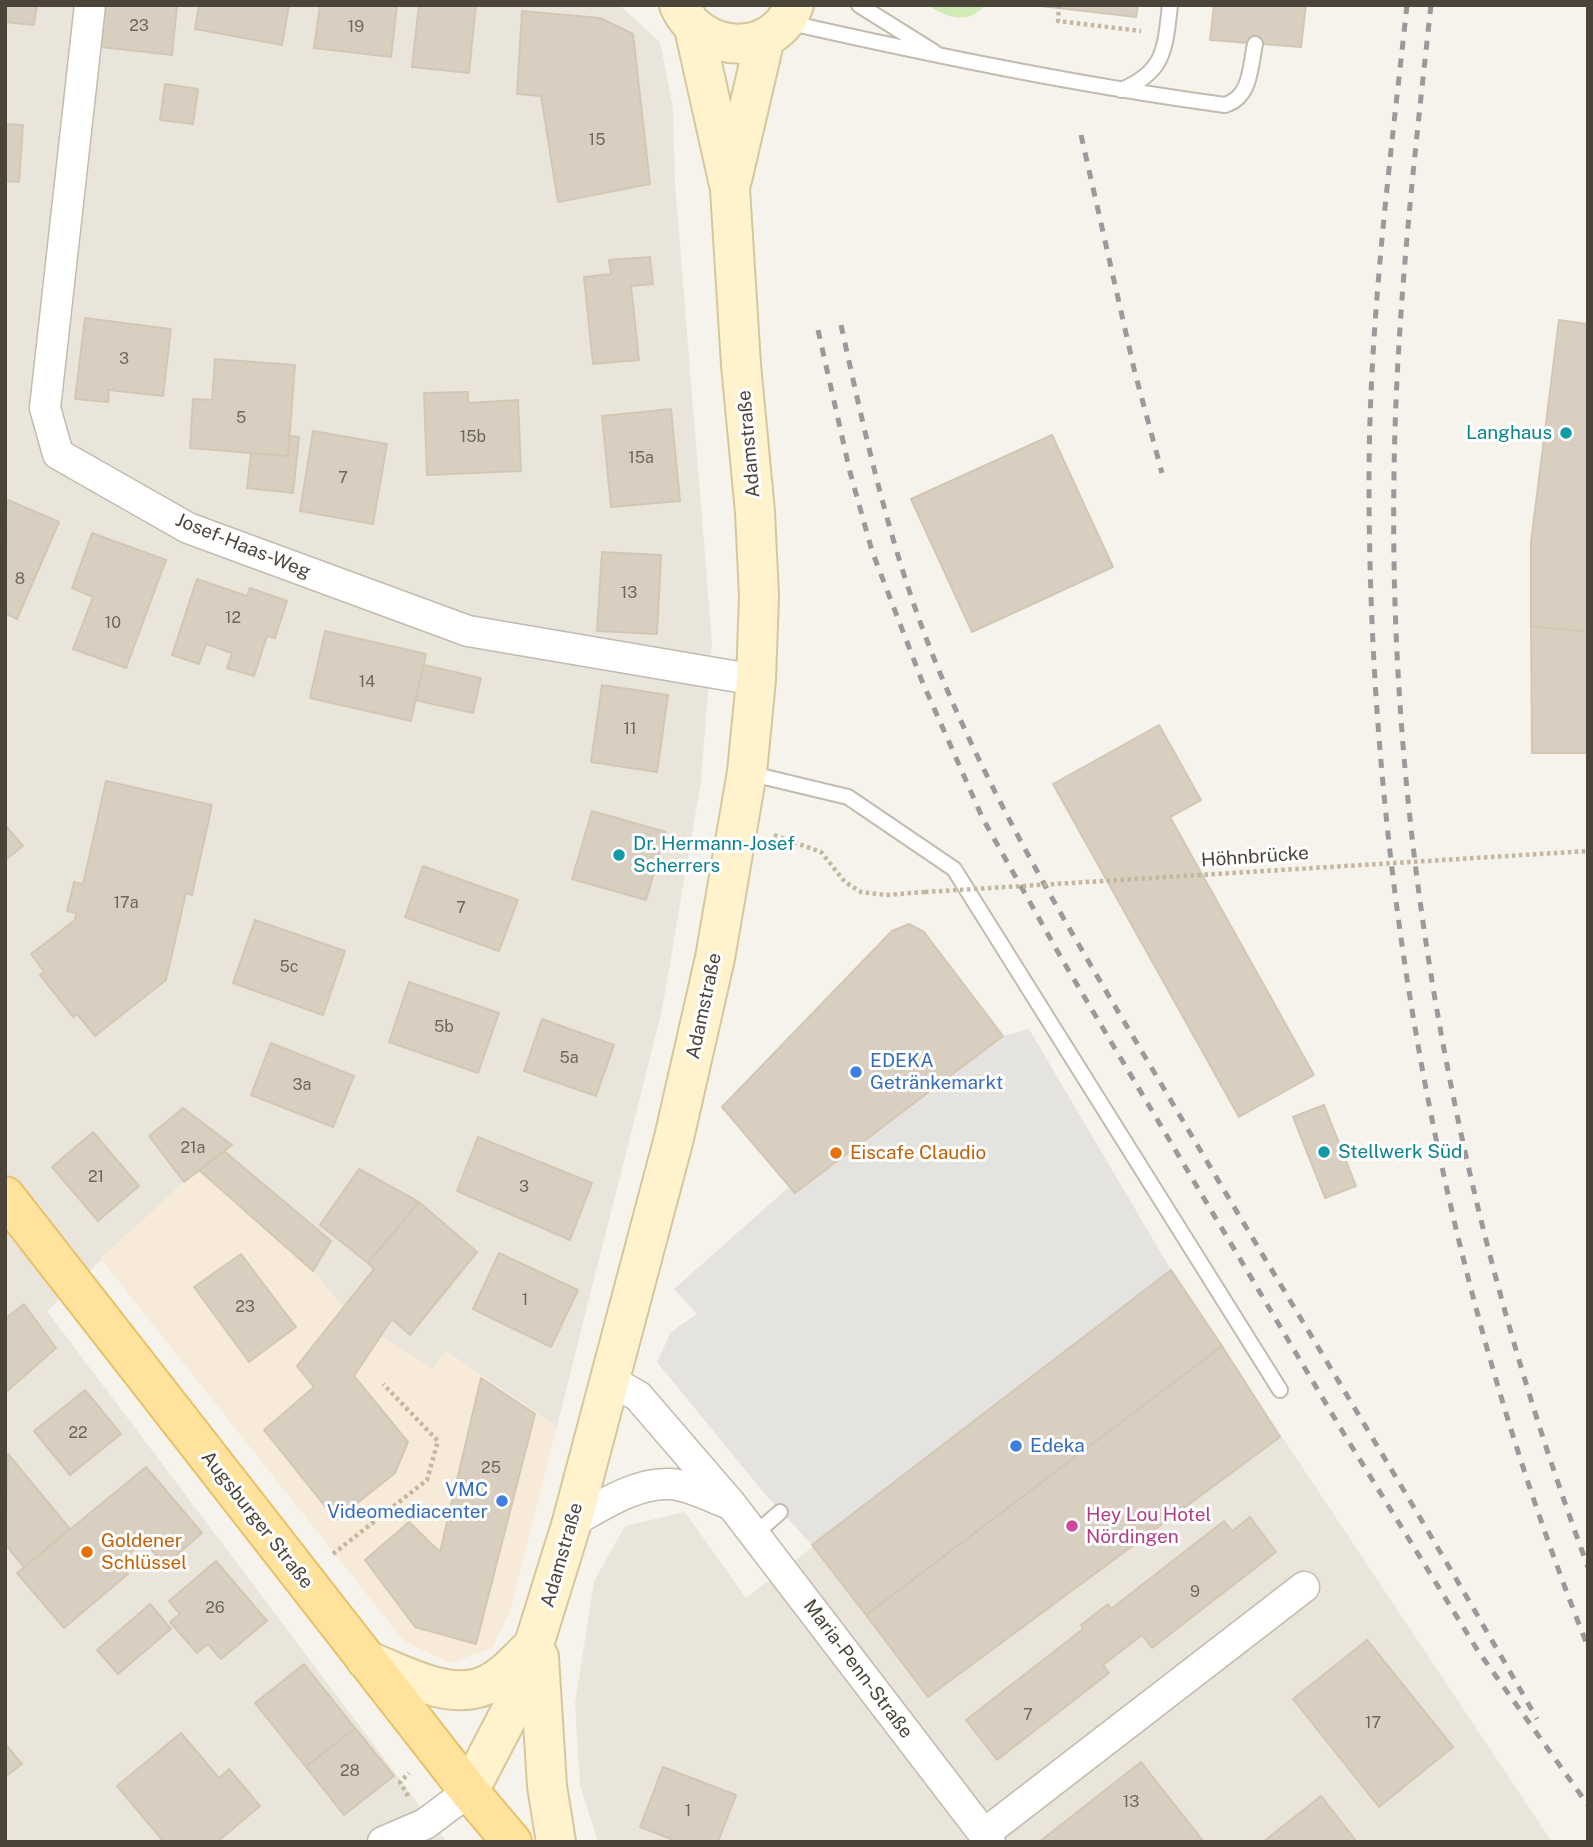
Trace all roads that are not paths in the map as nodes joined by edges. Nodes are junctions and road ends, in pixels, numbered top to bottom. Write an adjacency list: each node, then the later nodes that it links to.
1 (90, 5): 10 (street, Josef-Haas-Weg)
2 (859, 5): 7 (lane)
3 (1170, 5): 8 (lane)
4 (687, 17): 5 (main road); 9 (main road, Adamstraße)
5 (781, 22): 7 (lane); 9 (main road, Adamstraße)
6 (1255, 44): 8 (lane)
7 (944, 58): 8 (lane)
8 (1120, 91)
9 (730, 189): 10 (main road, Adamstraße)
10 (756, 680): 11 (main road, Adamstraße)
11 (747, 772): 13 (main road, Adamstraße); 14 (lane)
12 (5, 1196): 21 (main road, Augsburger Straße)
13 (610, 1380): 15 (street, Maria-Penn-Straße); 17 (main road, Adamstraße)
14 (1280, 1390)
15 (731, 1504): 17 (street); 18 (street, Maria-Penn-Straße)
16 (780, 1511): 18 (lane)
17 (572, 1522): 20 (main road, Adamstraße)
18 (755, 1534): 23 (street, Maria-Penn-Straße)
19 (1304, 1587): 23 (street, Maria-Penn-Straße)
20 (538, 1641): 21 (main road); 22 (main road, Adamstraße); 26 (main road)
21 (366, 1660): 22 (main road, Augsburger Straße)
22 (469, 1791): 24 (street); 25 (main road, Augsburger Straße)
23 (987, 1838)
24 (383, 1842)
25 (512, 1842)
26 (556, 1842)

